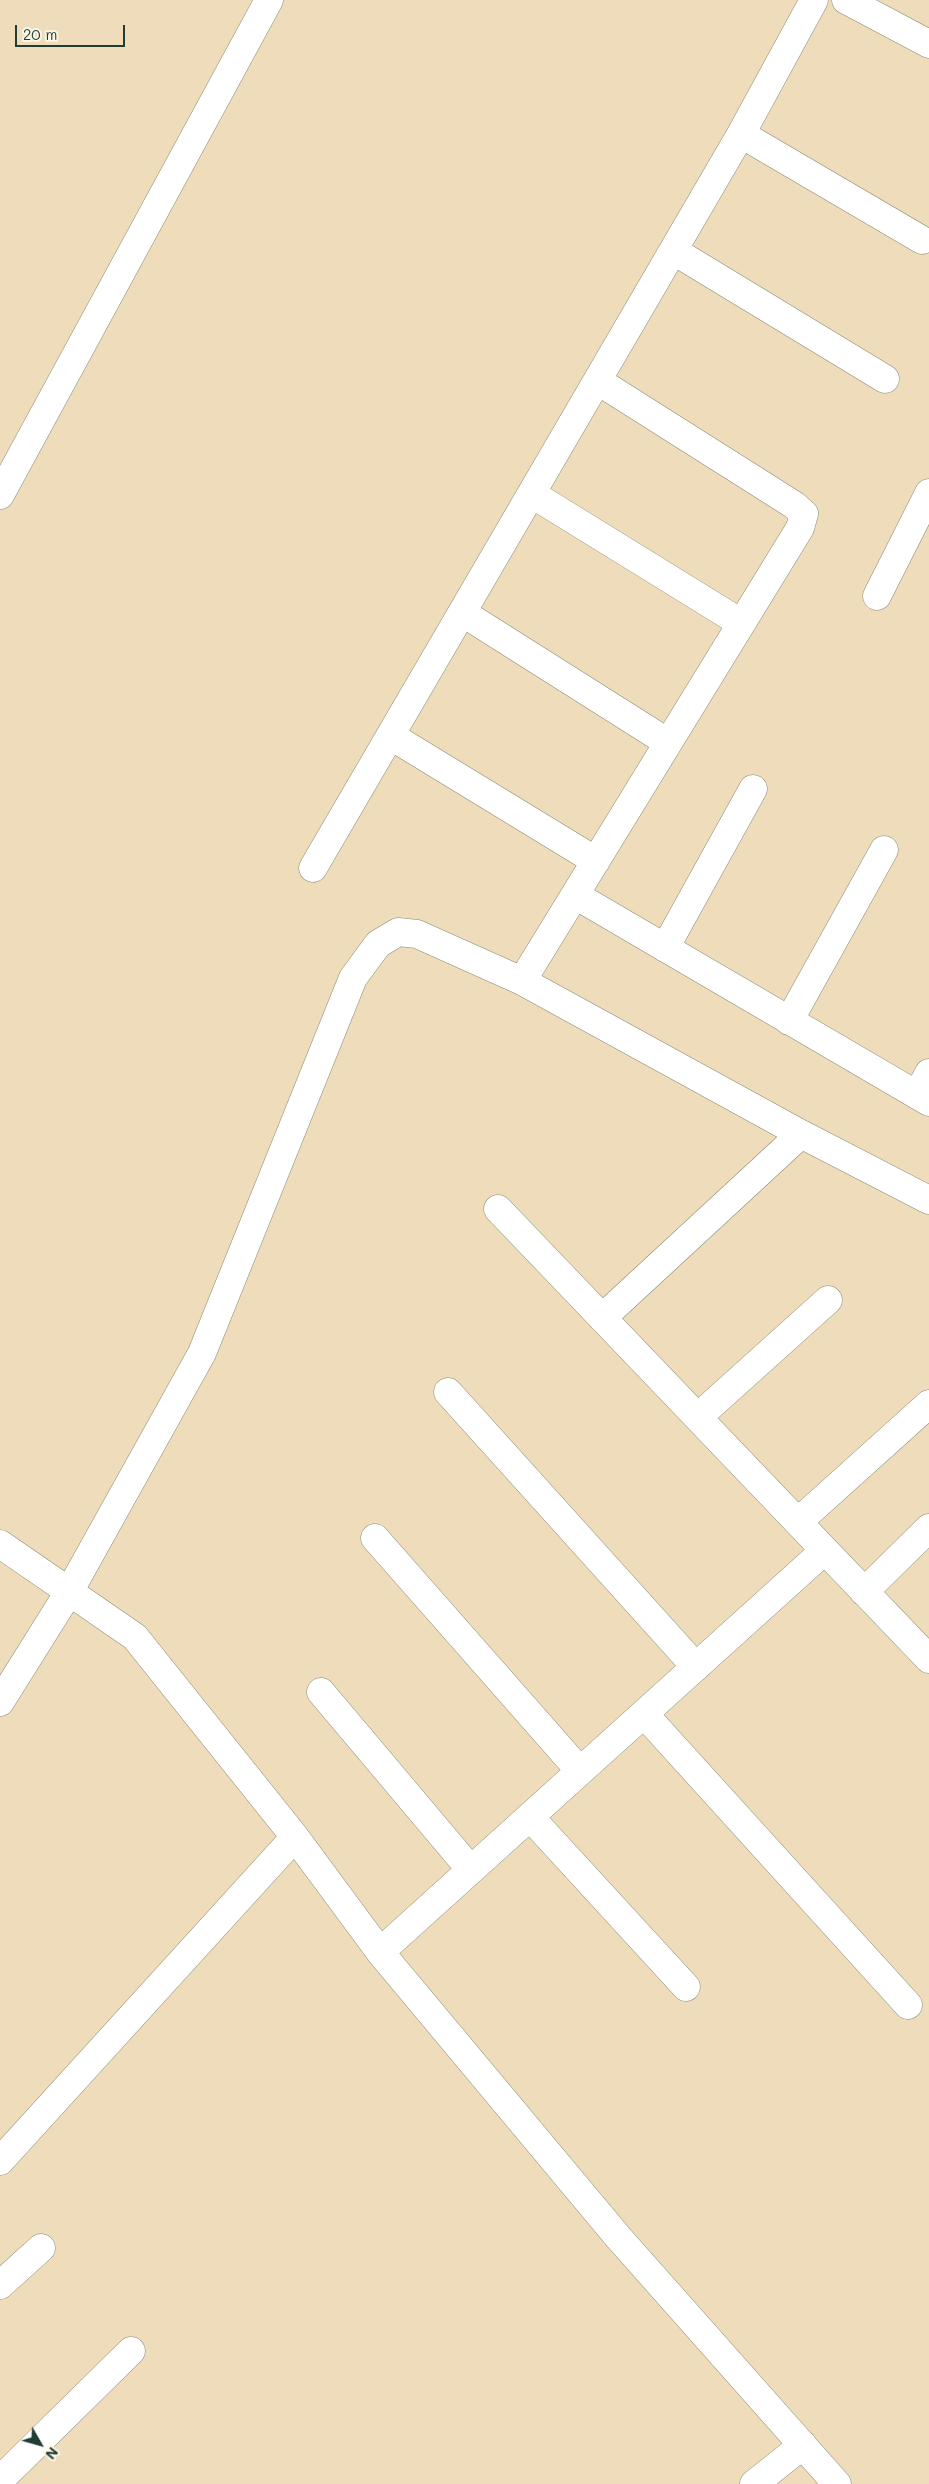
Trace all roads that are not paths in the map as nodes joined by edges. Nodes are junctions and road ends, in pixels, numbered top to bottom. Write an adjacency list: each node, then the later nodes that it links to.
1 (269, 0): 12 (street)
2 (814, 0): 5 (street)
3 (846, 0): 4 (street)
4 (929, 44)
5 (741, 134): 6 (street); 7 (street)
6 (922, 240)
7 (674, 251): 8 (street); 9 (street)
8 (885, 379)
9 (598, 381): 11 (street); 15 (street)
10 (929, 493): 13 (street)
11 (532, 494): 14 (street); 15 (street)
12 (0, 495)
13 (877, 596)
14 (463, 613): 16 (street); 17 (street)
15 (740, 623): 17 (street)
16 (391, 736): 20 (street); 21 (street)
17 (667, 742): 20 (street)
18 (753, 789): 23 (street)
19 (884, 850): 25 (street)
20 (596, 861): 22 (street)
21 (313, 868)
22 (575, 895): 23 (street); 24 (street)
23 (665, 948): 25 (street)
24 (522, 982): 27 (street); 40 (street)
25 (790, 1021): 26 (street)
26 (925, 1090)
27 (800, 1134): 28 (street); 31 (street)
28 (929, 1200)
29 (498, 1209): 31 (street)
30 (828, 1300): 34 (street)
31 (602, 1318): 34 (street)
32 (448, 1392): 43 (street)
33 (929, 1404): 35 (street)
34 (698, 1417): 35 (street)
35 (799, 1521): 39 (street)
36 (929, 1528): 41 (street)
37 (375, 1538): 47 (street)
38 (0, 1544): 40 (street)
39 (824, 1551): 41 (street); 43 (street)
40 (69, 1592): 45 (street); 49 (street)
41 (864, 1592): 42 (street)
42 (929, 1659)
43 (696, 1667): 46 (street)
44 (321, 1692): 50 (street)
45 (0, 1702)
46 (644, 1714): 47 (street); 53 (street)
47 (580, 1771): 48 (street)
48 (530, 1817): 50 (street); 52 (street)
49 (295, 1838): 51 (street); 54 (street)
50 (471, 1870): 51 (street)
51 (380, 1952): 58 (street)
52 (686, 1987)
53 (908, 2005)
54 (0, 2160)
55 (41, 2248): 56 (street)
56 (0, 2285)
57 (131, 2352): 59 (street)
58 (803, 2445): 60 (street); 61 (street)
59 (2, 2480)
60 (754, 2484)
61 (837, 2484)

